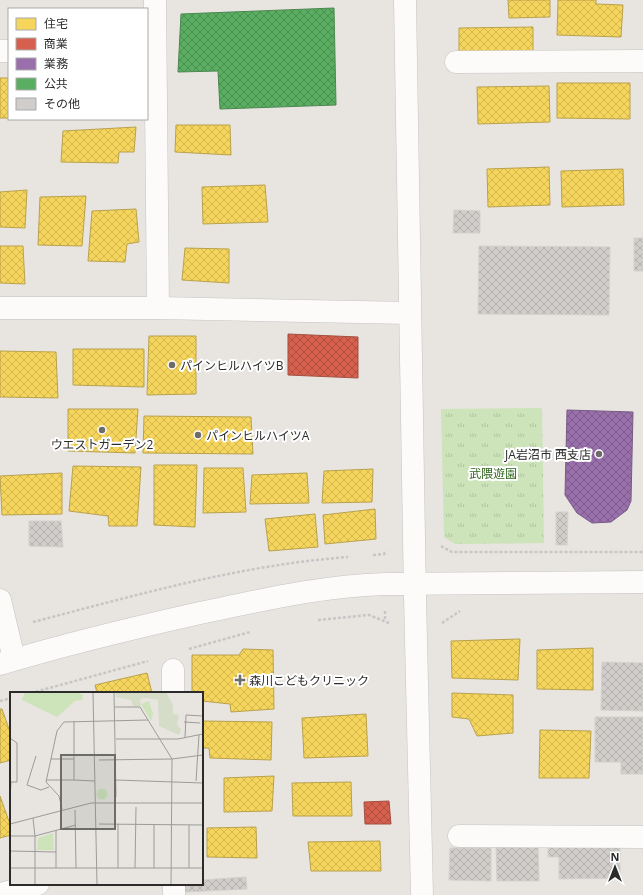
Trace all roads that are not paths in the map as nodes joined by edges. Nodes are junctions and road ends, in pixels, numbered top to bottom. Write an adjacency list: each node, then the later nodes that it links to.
1 (155, 0): 3 (street)
2 (404, 0): 8 (street)
3 (152, 51): 7 (street)
4 (643, 61): 5 (street)
5 (456, 62)
6 (0, 308): 7 (street)
7 (158, 308): 8 (street)
8 (410, 313): 10 (street)
9 (643, 582): 10 (street)
10 (415, 584): 12 (street); 19 (street)
11 (0, 600): 12 (street)
12 (7, 661)
13 (173, 670): 14 (street)
14 (173, 692)
15 (459, 836): 16 (street)
16 (643, 837)
17 (34, 885): 18 (street)
18 (0, 894)
19 (422, 895)

